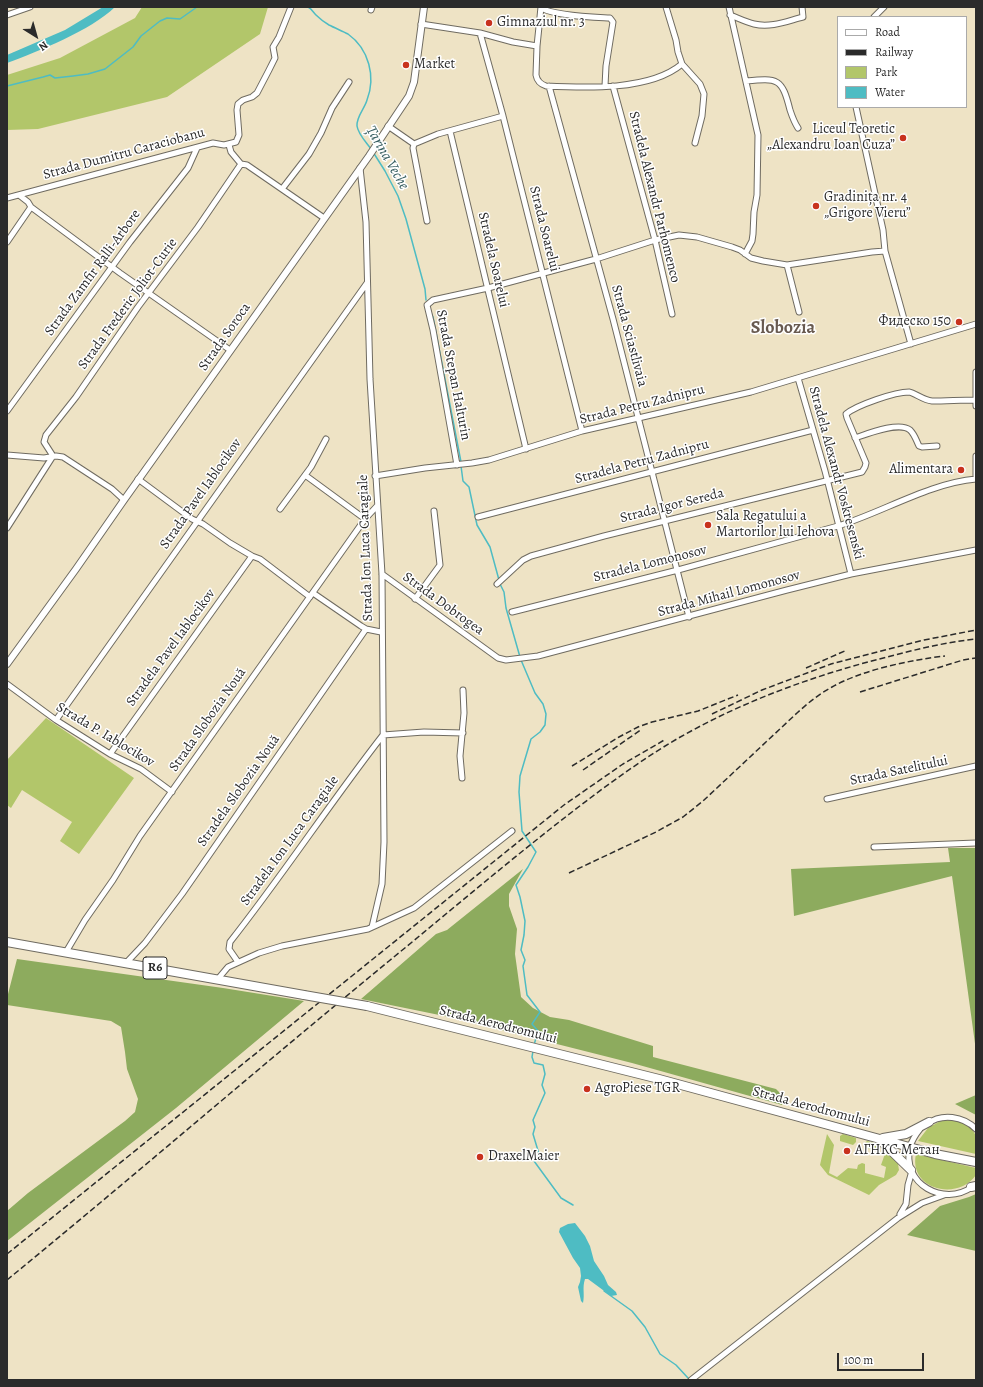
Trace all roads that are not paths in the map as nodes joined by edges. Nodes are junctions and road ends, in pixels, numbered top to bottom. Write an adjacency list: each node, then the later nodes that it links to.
1 (30, 7): 9 (street)
2 (291, 7): 27 (street)
3 (424, 7): 12 (street, Strada Soroca)
4 (541, 7): 14 (street); 19 (street)
5 (666, 7): 15 (street)
6 (729, 7): 10 (street)
7 (802, 7): 10 (street)
8 (884, 7): 11 (street)
9 (7, 15)
10 (730, 15): 16 (street)
11 (875, 16)
12 (421, 24): 13 (street); 23 (street, Strada Soroca)
13 (480, 33): 14 (street); 22 (street, Strada Soarelui)
14 (537, 46): 18 (street)
15 (682, 64): 20 (street); 26 (street)
16 (746, 81): 24 (street); 41 (street)
17 (349, 82): 32 (street)
18 (549, 86): 19 (street); 42 (street, Strada Sciastlivaia)
19 (605, 86): 20 (street)
20 (613, 86): 38 (street, Stradela Alexandr Parhomenco)
21 (856, 108): 40 (street)
22 (503, 116): 25 (street); 45 (street, Strada Soarelui)
23 (388, 126): 28 (street); 31 (street, Strada Soroca)
24 (798, 128)
25 (450, 131): 28 (street); 47 (street, Stradela Soarelui)
26 (695, 143)
27 (229, 144): 29 (street, Strada Dumitru Caraciobanu); 30 (street)
28 (414, 144): 37 (street)
29 (197, 148): 33 (street, Strada Dumitru Caraciobanu); 44 (street, Strada Zamfir Ralli-Arbore)
30 (241, 164): 32 (street); 48 (street, Strada Frederic Joliot-Curie)
31 (360, 168): 36 (street, Strada Soroca); 46 (street, Strada Ion Luca Caragiale)
32 (282, 189): 36 (street)
33 (19, 195): 34 (street, Strada Dumitru Caraciobanu); 35 (street)
34 (7, 198)
35 (31, 207): 39 (street); 44 (street)
36 (324, 218): 53 (street, Strada Soroca)
37 (427, 221)
38 (655, 240): 41 (street); 42 (street); 50 (street, Stradela Alexandr Parhomenco)
39 (7, 242)
40 (886, 251): 43 (street); 52 (street)
41 (745, 254): 43 (street)
42 (596, 259): 45 (street); 59 (street, Strada Sciastlivaia)
43 (787, 265): 49 (street)
44 (112, 267): 48 (street); 58 (street, Strada Zamfir Ralli-Arbore)
45 (542, 274): 47 (street); 61 (street, Strada Soarelui)
46 (367, 282): 72 (street, Strada Ion Luca Caragiale); 83 (street, Strada Pavel Iablocikov)
47 (488, 288): 65 (street, Stradela Soarelui); 69 (street, Strada Stepan Halturin)
48 (149, 293): 53 (street); 67 (street, Strada Frederic Joliot-Curie)
49 (799, 312)
50 (672, 314)
51 (976, 324): 52 (street, Strada Petru Zadnipru)
52 (911, 344): 55 (street, Strada Petru Zadnipru)
53 (230, 350): 74 (street, Strada Soroca)
54 (976, 372): 56 (street)
55 (798, 378): 59 (street, Strada Petru Zadnipru); 60 (street, Stradela Alexandr Voskresenski)
56 (975, 400): 57 (street); 62 (street)
57 (976, 406)
58 (7, 411)
59 (638, 417): 61 (street, Strada Petru Zadnipru); 70 (street, Strada Sciastlivaia)
60 (813, 430): 70 (street, Stradela Petru Zadnipru); 76 (street, Stradela Alexandr Voskresenski)
61 (582, 431): 65 (street, Strada Petru Zadnipru)
62 (855, 438): 64 (street); 76 (street, Strada Igor Sereda)
63 (326, 439): 71 (street)
64 (937, 446)
65 (526, 449): 69 (street, Strada Petru Zadnipru)
66 (7, 456): 67 (street)
67 (53, 456): 77 (street); 86 (street)
68 (976, 456): 73 (street)
69 (457, 465): 72 (street, Strada Petru Zadnipru)
70 (652, 472): 81 (street, Stradela Petru Zadnipru); 84 (street, Strada Sciastlivaia)
71 (305, 475): 79 (street); 82 (street)
72 (375, 476): 78 (street, Strada Ion Luca Caragiale)
73 (976, 476)
74 (138, 479): 77 (street, Strada Soroca); 83 (street)
75 (976, 479): 85 (street, Stradela Lomonosov)
76 (827, 480): 84 (street, Strada Igor Sereda); 85 (street, Stradela Alexandr Voskresenski)
77 (124, 500): 100 (street, Strada Soroca)
78 (377, 506): 82 (street, Strada Slobozia Nouă); 90 (street, Strada Ion Luca Caragiale)
79 (280, 509)
80 (434, 511): 94 (street)
81 (478, 517)
82 (365, 519): 93 (street, Strada Slobozia Nouă)
83 (198, 521): 88 (street); 103 (street, Strada Pavel Iablocikov)
84 (665, 521): 89 (street, Strada Sciastlivaia); 92 (street, Strada Igor Sereda)
85 (838, 526): 89 (street, Stradela Lomonosov); 91 (street, Stradela Alexandr Voskresenski)
86 (7, 528)
87 (976, 550): 91 (street, Strada Mihail Lomonosov)
88 (252, 556): 93 (street); 106 (street, Stradela Pavel Iablocikov)
89 (678, 570): 95 (street, Stradela Lomonosov); 96 (street, Strada Sciastlivaia)
90 (382, 574): 94 (street, Strada Dobrogea); 98 (street, Strada Ion Luca Caragiale)
91 (851, 574): 96 (street, Strada Mihail Lomonosov)
92 (497, 584)
93 (312, 595): 97 (street); 109 (street, Strada Slobozia Nouă)
94 (415, 599): 99 (street, Strada Dobrogea)
95 (512, 612)
96 (689, 617): 99 (street, Strada Mihail Lomonosov)
97 (366, 629): 98 (street); 118 (street, Stradela Slobozia Nouă)
98 (382, 632): 105 (street, Strada Ion Luca Caragiale)
99 (490, 652)
100 (7, 664)
101 (7, 684): 103 (street, Strada P. Iablocikov)
102 (463, 690): 104 (street)
103 (56, 720): 106 (street, Strada P. Iablocikov)
104 (463, 733): 105 (street); 108 (street)
105 (383, 735): 114 (street, Strada Ion Luca Caragiale); 117 (street, Stradela Ion Luca Caragiale)
106 (110, 754): 109 (street, Strada P. Iablocikov)
107 (976, 766): 110 (street, Strada Satelitului)
108 (462, 778)
109 (172, 792): 116 (street, Strada Slobozia Nouă)
110 (827, 799)
111 (512, 831): 114 (street)
112 (976, 843): 113 (street)
113 (874, 847)
114 (372, 927): 117 (street)
115 (7, 942): 116 (highway, Strada Aerodromului / R6)
116 (66, 952): 118 (highway, Strada Aerodromului / R6)
117 (238, 962): 119 (street)
118 (126, 963): 119 (highway, Strada Aerodromului / R6)
119 (217, 980): 122 (highway, Strada Aerodromului / R6, bridge)
120 (929, 1122): 121 (street); 122 (highway); 123 (street)
121 (976, 1129)
122 (878, 1139): 123 (highway, Strada Aerodromului / R6); 125 (highway)
123 (910, 1147): 124 (highway, Strada Aerodromului / R6); 125 (street)
124 (976, 1162)
125 (912, 1170): 127 (street); 128 (street)
126 (974, 1185): 127 (street)
127 (944, 1195): 128 (street)
128 (898, 1218): 129 (street)
129 (691, 1380)

